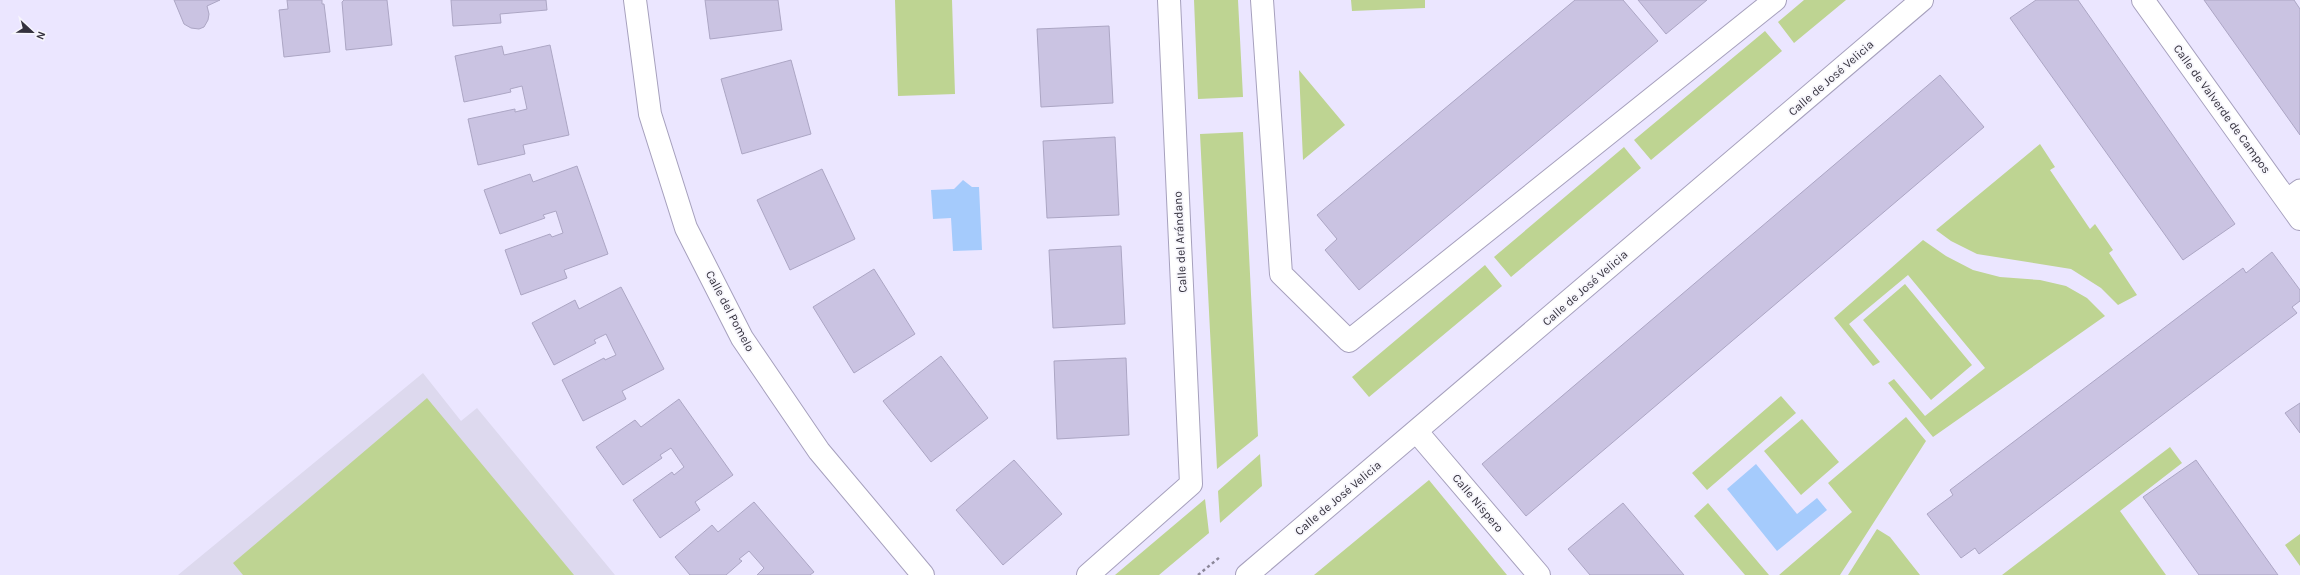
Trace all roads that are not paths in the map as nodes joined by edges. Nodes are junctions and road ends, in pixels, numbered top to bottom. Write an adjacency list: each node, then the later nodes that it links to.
1 (635, 0): 10 (street, Calle del Pomelo)
2 (1169, 0): 11 (street, Calle del Arándano)
3 (1262, 0): 4 (street)
4 (1775, 0)
5 (1922, 0): 9 (street, Calle de José Velicia)
6 (2143, 0): 7 (street, Calle de Valverde de Campos)
7 (2294, 195): 8 (street, Calle de Valverde de Campos)
8 (2300, 218)
9 (1417, 432): 12 (street, Calle de José Velicia); 13 (street, Calle Níspero)
10 (923, 575)
11 (1088, 575)
12 (1247, 575)
13 (1539, 575)

